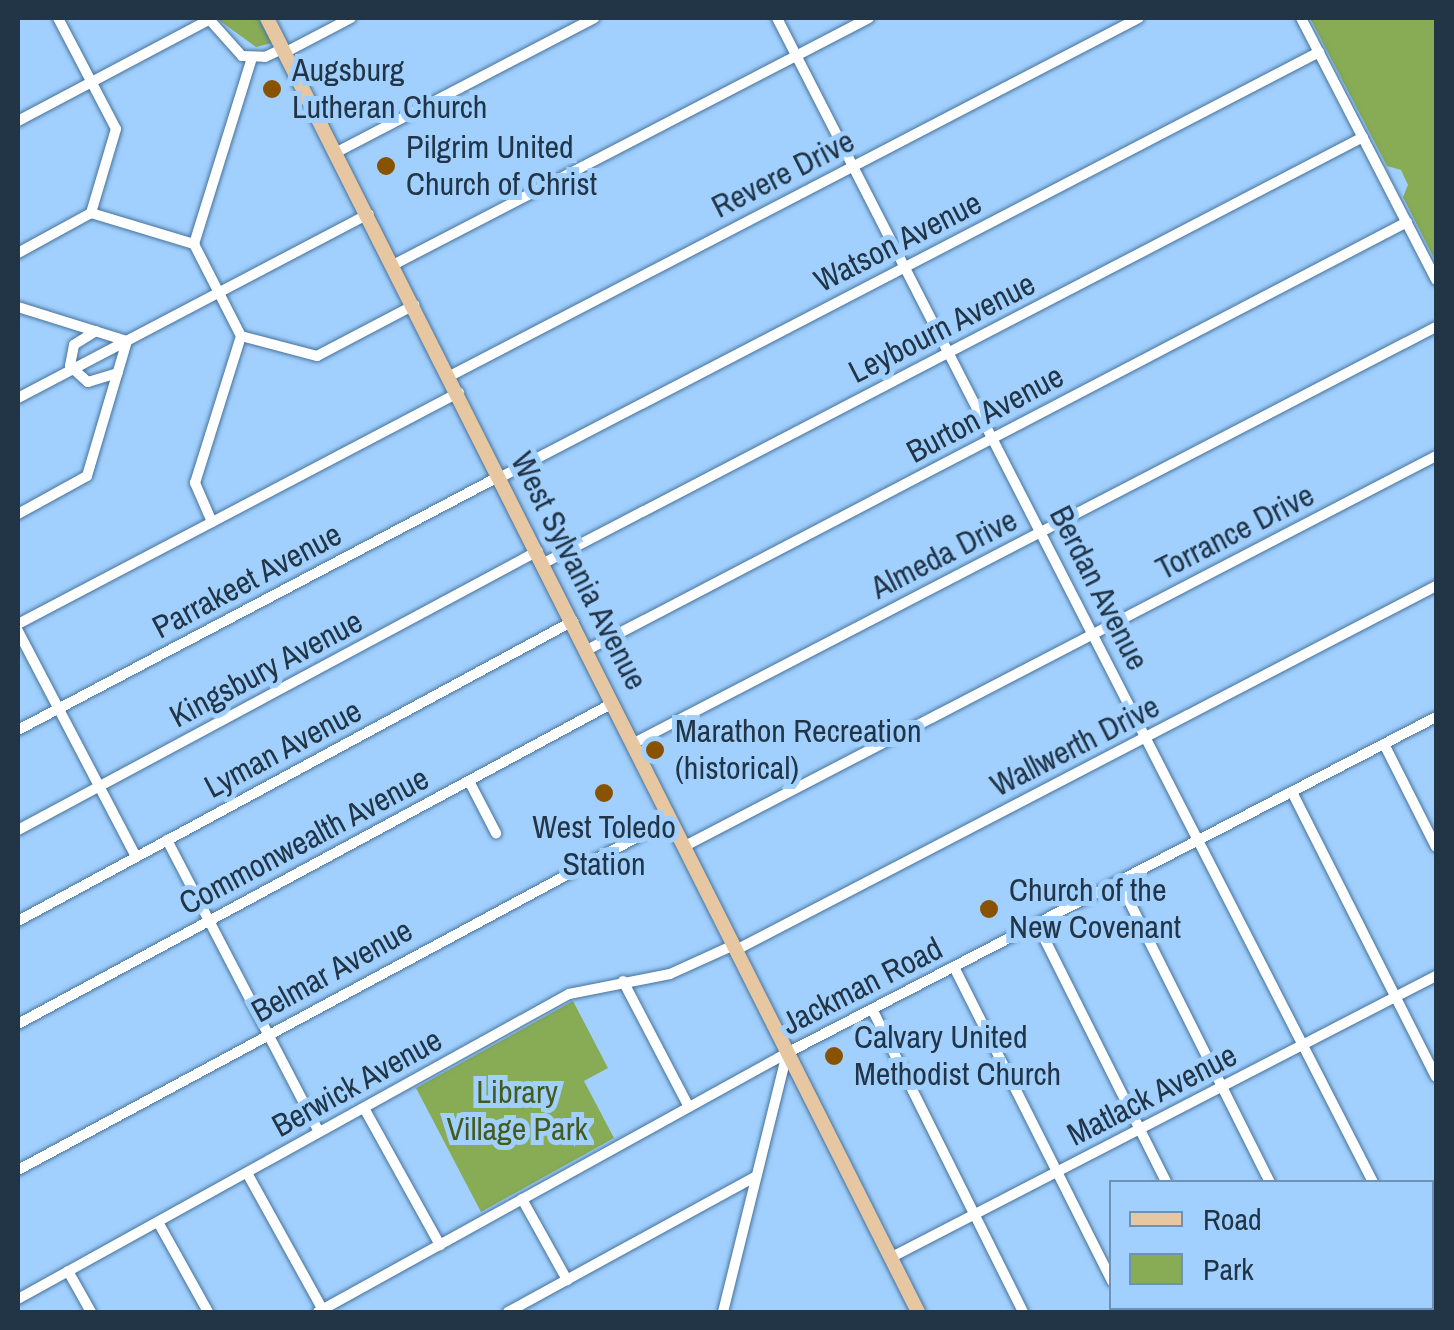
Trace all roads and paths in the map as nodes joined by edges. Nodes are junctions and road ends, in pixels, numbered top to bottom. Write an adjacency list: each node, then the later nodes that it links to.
1 (58, 18): 14 (street)
2 (268, 18): 10 (main road, West Sylvania Avenue)
3 (351, 18): 10 (street)
4 (595, 18): 17 (street)
5 (777, 18): 12 (street, Berdan Avenue)
6 (869, 18): 12 (street)
7 (1139, 18): 18 (street, Revere Drive)
8 (1302, 18): 11 (street)
9 (208, 19): 13 (street); 14 (street)
10 (285, 50): 13 (street); 17 (main road, West Sylvania Avenue)
11 (1319, 52): 16 (street); 25 (street, Watson Avenue)
12 (796, 55): 18 (street, Berdan Avenue); 24 (street)
13 (252, 58): 22 (street)
14 (92, 82): 15 (street); 19 (street)
15 (18, 121)
16 (1363, 137): 21 (street); 34 (street, Leybourn Avenue)
17 (339, 151): 20 (main road, West Sylvania Avenue)
18 (854, 166): 25 (street, Berdan Avenue); 37 (street, Revere Drive)
19 (91, 213): 22 (street); 23 (street)
20 (370, 213): 24 (main road, West Sylvania Avenue); 27 (street)
21 (1407, 222): 26 (street); 40 (street, Burton Avenue)
22 (194, 244): 27 (street)
23 (18, 253)
24 (395, 264): 28 (main road, West Sylvania Avenue)
25 (905, 266): 34 (street, Berdan Avenue); 42 (street, Watson Avenue)
26 (1436, 280)
27 (219, 292): 32 (street); 33 (street)
28 (415, 304): 32 (street); 37 (main road, West Sylvania Avenue)
29 (18, 306): 31 (street)
30 (1436, 327): 45 (street, Almeda Drive)
31 (96, 331): 33 (street); 35 (street)
32 (242, 336): 44 (street)
33 (127, 342): 35 (street); 36 (street)
34 (949, 352): 40 (street, Berdan Avenue); 46 (street, Leybourn Avenue)
35 (72, 370): 36 (street); 39 (street)
36 (119, 372): 43 (street)
37 (450, 376): 38 (main road, West Sylvania Avenue)
38 (458, 392): 42 (main road, West Sylvania Avenue); 44 (street)
39 (18, 398)
40 (993, 438): 45 (street, Berdan Avenue); 51 (street, Burton Avenue)
41 (1436, 456): 50 (street, Torrance Drive)
42 (500, 477): 46 (main road, West Sylvania Avenue); 53 (street, Parrakeet Avenue)
43 (18, 514)
44 (212, 522): 49 (street)
45 (1042, 532): 50 (street, Berdan Avenue); 57 (street, Almeda Drive)
46 (541, 557): 48 (main road, West Sylvania Avenue); 60 (street, Kingsbury Avenue)
47 (1436, 586): 56 (street, Wallwerth Drive)
48 (573, 621): 51 (main road, West Sylvania Avenue); 65 (street, Lyman Avenue)
49 (18, 628): 53 (street)
50 (1094, 634): 56 (street, Berdan Avenue); 67 (street, Torrance Drive)
51 (587, 650): 52 (main road, West Sylvania Avenue)
52 (613, 703): 57 (main road, West Sylvania Avenue); 59 (street, Commonwealth Avenue)
53 (58, 708): 55 (street, Parrakeet Avenue); 60 (street)
54 (1436, 717): 58 (street, Jackman Road)
55 (18, 730)
56 (1147, 736): 66 (street, Berdan Avenue); 74 (street, Wallwerth Drive)
57 (634, 744): 62 (main road, West Sylvania Avenue)
58 (1384, 744): 61 (street, Jackman Road); 68 (street)
59 (468, 781): 64 (street); 71 (street, Commonwealth Avenue)
60 (99, 786): 63 (street, Kingsbury Avenue); 69 (street)
61 (1292, 792): 66 (street, Jackman Road); 78 (street)
62 (671, 819): 67 (main road, West Sylvania Avenue); 81 (street, Belmar Avenue)
63 (18, 830)
64 (496, 833)
65 (167, 840): 69 (street, Lyman Avenue); 71 (street)
66 (1200, 840): 70 (street, Jackman Road); 82 (street, Berdan Avenue)
67 (685, 846): 74 (main road, West Sylvania Avenue)
68 (1436, 847)
69 (136, 857): 72 (street, Lyman Avenue)
70 (1119, 881): 73 (street, Jackman Road); 85 (street)
71 (209, 920): 80 (street, Commonwealth Avenue); 81 (street)
72 (18, 921)
73 (1037, 924): 75 (street, Jackman Road); 88 (street)
74 (735, 947): 77 (street, Berwick Avenue); 83 (main road, West Sylvania Avenue)
75 (954, 967): 79 (street, Jackman Road); 92 (street)
76 (1436, 976): 78 (street, Matlack Avenue)
77 (623, 981): 86 (street); 87 (street, Berwick Avenue)
78 (1396, 997): 82 (street, Matlack Avenue); 84 (street)
79 (872, 1009): 83 (street, Jackman Road); 98 (street)
80 (18, 1024)
81 (268, 1034): 89 (street); 90 (street, Belmar Avenue)
82 (1303, 1045): 85 (street, Matlack Avenue); 96 (street, Berdan Avenue)
83 (788, 1053): 86 (street, Jackman Road); 93 (street); 101 (main road, West Sylvania Avenue)
84 (1436, 1077)
85 (1222, 1087): 88 (street, Matlack Avenue); 95 (street)
86 (689, 1107): 97 (street, Jackman Road)
87 (364, 1108): 89 (street, Berwick Avenue); 100 (street)
88 (1140, 1129): 92 (street, Matlack Avenue); 94 (street)
89 (319, 1132): 91 (street, Berwick Avenue)
90 (18, 1170)
91 (247, 1172): 99 (street, Berwick Avenue); 108 (street)
92 (1057, 1172): 98 (street, Matlack Avenue); 103 (street)
93 (755, 1177): 104 (street); 110 (street)
94 (1165, 1180)
95 (1269, 1180)
96 (1372, 1180)
97 (522, 1200): 100 (street, Jackman Road); 104 (street)
98 (974, 1215): 101 (street, Matlack Avenue); 112 (street)
99 (158, 1222): 102 (street, Berwick Avenue); 107 (street)
100 (440, 1245): 108 (street, Jackman Road)
101 (890, 1258): 111 (main road, West Sylvania Avenue)
102 (68, 1271): 105 (street, Berwick Avenue); 106 (street)
103 (1109, 1275)
104 (566, 1280): 109 (street)
105 (18, 1299)
106 (91, 1312)
107 (208, 1312)
108 (322, 1312)
109 (508, 1312)
110 (723, 1312)
111 (918, 1312)
112 (1023, 1312)

